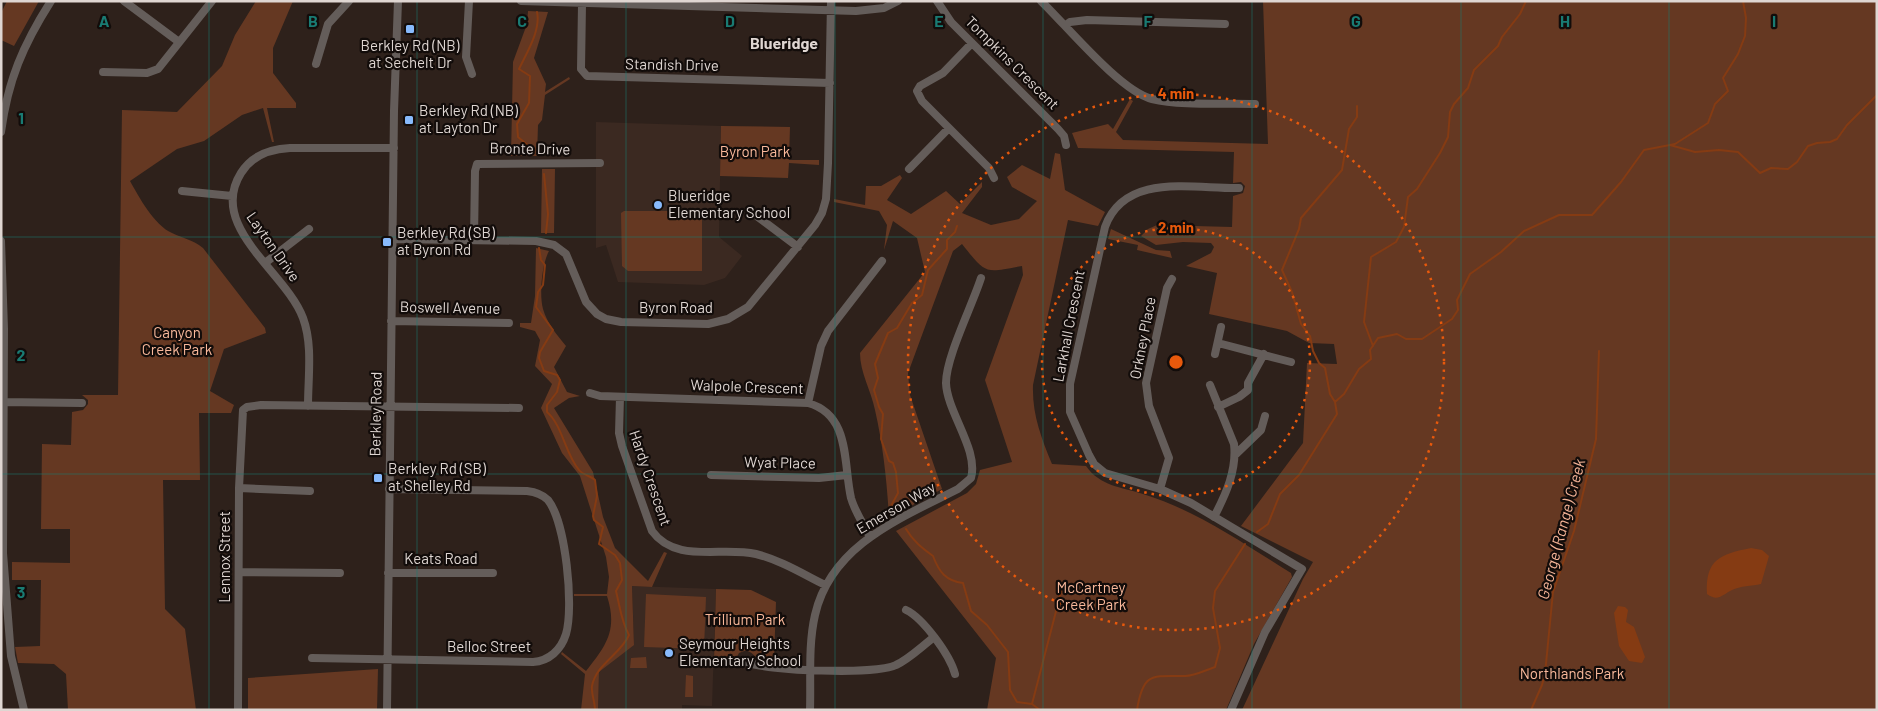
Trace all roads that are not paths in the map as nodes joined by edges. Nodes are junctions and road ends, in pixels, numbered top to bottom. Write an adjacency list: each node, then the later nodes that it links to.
1 (52, 1): 25 (street)
2 (124, 1): 17 (street)
3 (212, 1): 17 (street)
4 (349, 1): 19 (street)
5 (398, 1): 27 (street, Berkley Road)
6 (469, 1): 21 (street)
7 (521, 1): 12 (street)
8 (831, 1): 14 (street, Byron Road)
9 (898, 1): 14 (street)
10 (937, 1): 18 (street, Tompkins Crescent)
11 (1041, 1): 16 (street)
12 (582, 4): 13 (street); 22 (street, Standish Drive)
13 (675, 4): 14 (street)
14 (831, 11): 22 (street, Byron Road)
15 (1225, 24): 16 (street)
16 (1066, 25): 23 (street)
17 (179, 42): 20 (street)
18 (972, 43): 24 (street); 26 (street, Tompkins Crescent)
19 (316, 64)
20 (103, 72)
21 (472, 74)
22 (830, 83): 39 (street, Byron Road)
23 (1255, 104)
24 (949, 128): 29 (street); 30 (street)
25 (1, 132)
26 (1066, 145)
27 (394, 148): 33 (street); 36 (street, Berkley Road)
28 (600, 163): 37 (street, Bronte Drive)
29 (909, 169)
30 (994, 178)
31 (1239, 188): 67 (street, Larkhall Crescent)
32 (182, 191): 33 (street)
33 (232, 196): 41 (street, Layton Drive)
34 (758, 217): 39 (street)
35 (310, 229): 41 (street)
36 (392, 239): 37 (street, Byron Road); 44 (street, Berkley Road)
37 (474, 240): 39 (street, Byron Road)
38 (1, 241): 54 (street)
39 (798, 246)
40 (882, 261): 56 (street)
41 (265, 263): 57 (street, Layton Drive)
42 (980, 278): 70 (street, Emerson Way)
43 (1172, 279): 67 (street, Orkney Place)
44 (391, 321): 45 (street, Boswell Avenue); 58 (street, Berkley Road)
45 (509, 323)
46 (1221, 327): 47 (street)
47 (1218, 343): 48 (street); 49 (street)
48 (1215, 354)
49 (1264, 354): 50 (street); 59 (street)
50 (1291, 362)
51 (1210, 385): 59 (street)
52 (590, 393): 53 (street, Walpole Crescent)
53 (620, 397): 56 (street, Walpole Crescent); 75 (street, Hardy Crescent)
54 (3, 402): 55 (street); 83 (street)
55 (82, 403)
56 (808, 403): 63 (street, Walpole Crescent)
57 (308, 406): 58 (street); 65 (street, Lennox Street)
58 (390, 407): 60 (street); 66 (street, Berkley Road)
59 (1218, 407): 62 (street)
60 (519, 408)
61 (1265, 416): 62 (street)
62 (1236, 454): 69 (street)
63 (847, 474): 64 (street, Wyat Place); 70 (street, Walpole Crescent)
64 (711, 475)
65 (239, 488): 68 (street); 71 (street, Lennox Street)
66 (389, 489): 73 (street, Berkley Road); 79 (street, Belloc Street)
67 (1160, 489): 69 (street, Larkhall Crescent)
68 (310, 491)
69 (1214, 517): 87 (street, Larkhall Crescent)
70 (870, 537): 75 (street, Emerson Way)
71 (239, 572): 72 (street); 84 (street, Lennox Street)
72 (340, 573)
73 (388, 573): 74 (street, Keats Road); 79 (street, Berkley Road)
74 (493, 573)
75 (825, 586): 81 (street, Emerson Way)
76 (906, 610): 77 (street)
77 (933, 638): 81 (street); 82 (street)
78 (312, 658): 79 (street, Belloc Street)
79 (387, 660): 85 (street, Berkley Road)
80 (746, 662): 81 (street)
81 (812, 669): 86 (street, Emerson Way)
82 (955, 674)
83 (24, 710)
84 (238, 710)
85 (387, 710)
86 (810, 710)
87 (1231, 710)

